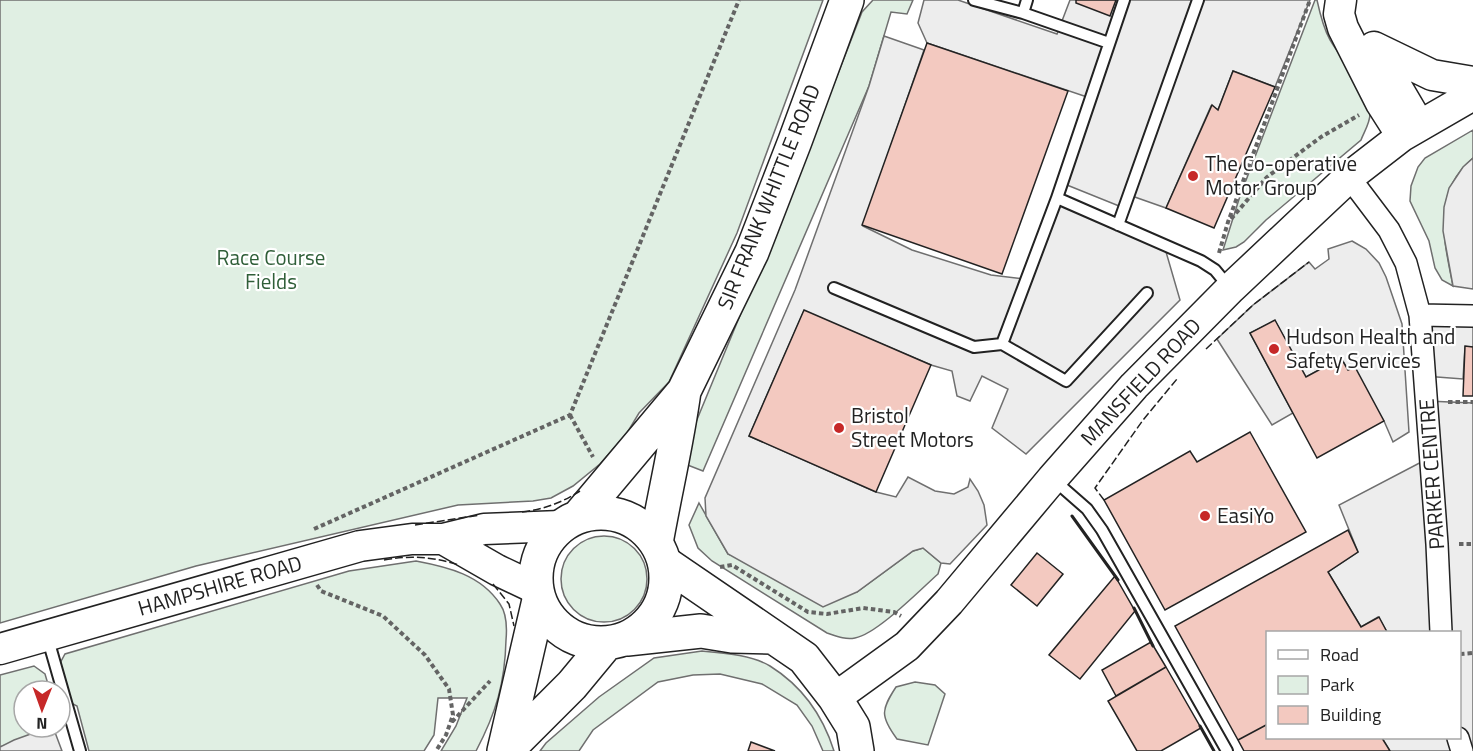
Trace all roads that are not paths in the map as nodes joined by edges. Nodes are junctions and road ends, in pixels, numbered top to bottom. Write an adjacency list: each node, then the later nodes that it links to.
1 (847, 0): 22 (main road, SIR FRANK WHITTLE ROAD)
2 (974, 0): 7 (lane)
3 (1027, 0): 7 (lane)
4 (1124, 0): 8 (lane)
5 (1197, 0): 15 (lane)
6 (1341, 0): 9 (street); 12 (street)
7 (1023, 13): 8 (lane)
8 (1109, 43): 14 (lane)
9 (1374, 47): 10 (street); 12 (street)
10 (1473, 82)
11 (1473, 94): 12 (street, MANSFIELD ROAD)
12 (1411, 131): 13 (street, MANSFIELD ROAD)
13 (1349, 177): 17 (street, MANSFIELD ROAD); 19 (street, PARKER CENTRE)
14 (1057, 198): 15 (lane); 21 (lane)
15 (1118, 225): 17 (lane)
16 (834, 288): 21 (lane)
17 (1231, 288): 23 (street, MANSFIELD ROAD)
18 (1147, 293): 21 (lane)
19 (1420, 315): 20 (street); 28 (street, PARKER CENTRE)
20 (1473, 316)
21 (1002, 344)
22 (684, 391): 24 (main road, SIR FRANK WHITTLE ROAD); 26 (main road, SIR FRANK WHITTLE ROAD)
23 (1052, 479): 33 (street, MANSFIELD ROAD); 37 (lane)
24 (570, 521): 25 (street, HAMPSHIRE ROAD); 26 (main road); 27 (main road)
25 (443, 539): 27 (street, HAMPSHIRE ROAD); 29 (street, HAMPSHIRE ROAD)
26 (660, 553): 30 (main road); 31 (main road)
27 (537, 594): 31 (main road); 35 (main road)
28 (1441, 631)
29 (47, 636): 32 (street, HAMPSHIRE ROAD); 34 (lane)
30 (772, 637): 31 (main road); 33 (main road)
31 (617, 641): 35 (main road)
32 (0, 649)
33 (835, 698): 36 (main road)
34 (80, 751)
35 (505, 751)
36 (857, 751)
37 (1227, 751)

